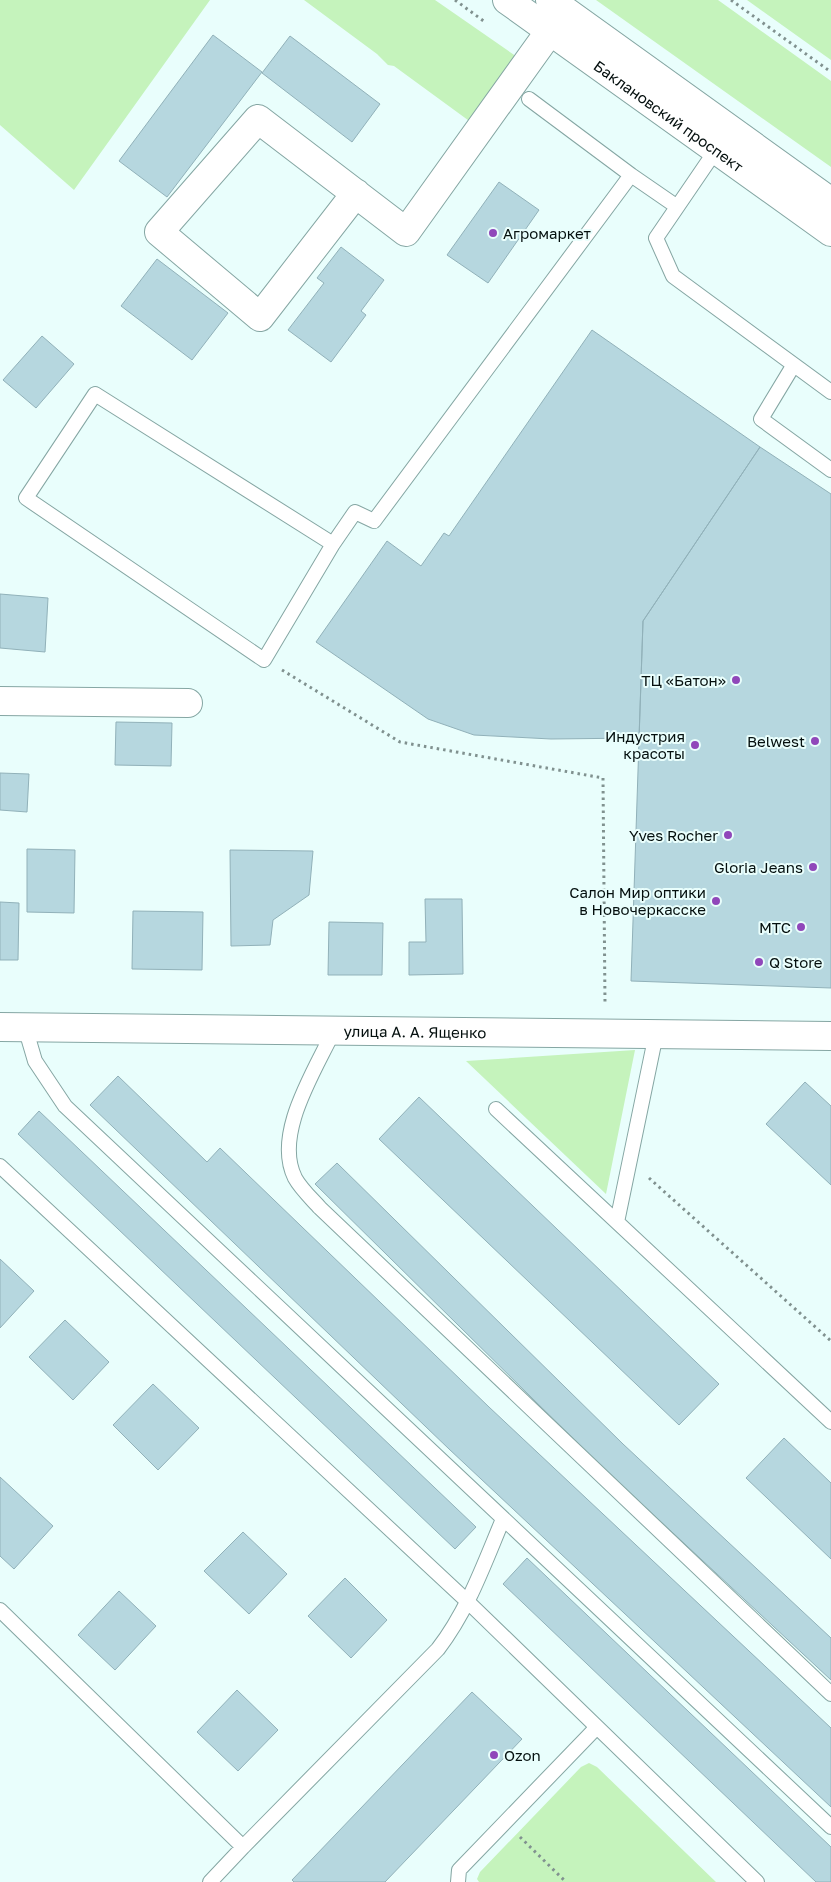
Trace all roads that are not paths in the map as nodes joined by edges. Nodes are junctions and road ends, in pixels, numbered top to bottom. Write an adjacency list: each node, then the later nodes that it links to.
1 (507, 0): 3 (street, Баклановский проспект)
2 (550, 0): 8 (street, Баклановский проспект)
3 (550, 31): 5 (street, Баклановский проспект); 7 (street)
4 (529, 99): 6 (lane)
5 (716, 150): 9 (lane); 10 (street, Баклановский проспект)
6 (631, 175): 9 (lane); 14 (lane)
7 (356, 193): 7 (street)
8 (830, 200)
9 (676, 206): 11 (lane)
10 (831, 232)
11 (793, 366): 12 (lane); 13 (lane)
12 (831, 392)
13 (831, 470)
14 (333, 544): 14 (lane)
15 (0, 702): 16 (street)
16 (188, 703)
17 (12, 1027): 18 (street, улица А. А. Ященко); 25 (lane)
18 (334, 1030): 19 (street, улица А. А. Ященко); 28 (lane)
19 (656, 1034): 20 (street, улица А. А. Ященко); 23 (lane)
20 (831, 1036)
21 (496, 1109): 23 (lane)
22 (0, 1166): 26 (lane)
23 (617, 1222): 24 (lane)
24 (831, 1422)
25 (503, 1519): 26 (lane); 30 (lane)
26 (468, 1602): 29 (lane); 31 (lane)
27 (0, 1610): 31 (lane)
28 (831, 1694)
29 (597, 1727): 33 (lane); 34 (lane)
30 (831, 1828)
31 (243, 1847): 32 (lane)
32 (210, 1882)
33 (458, 1882)
34 (756, 1882)

